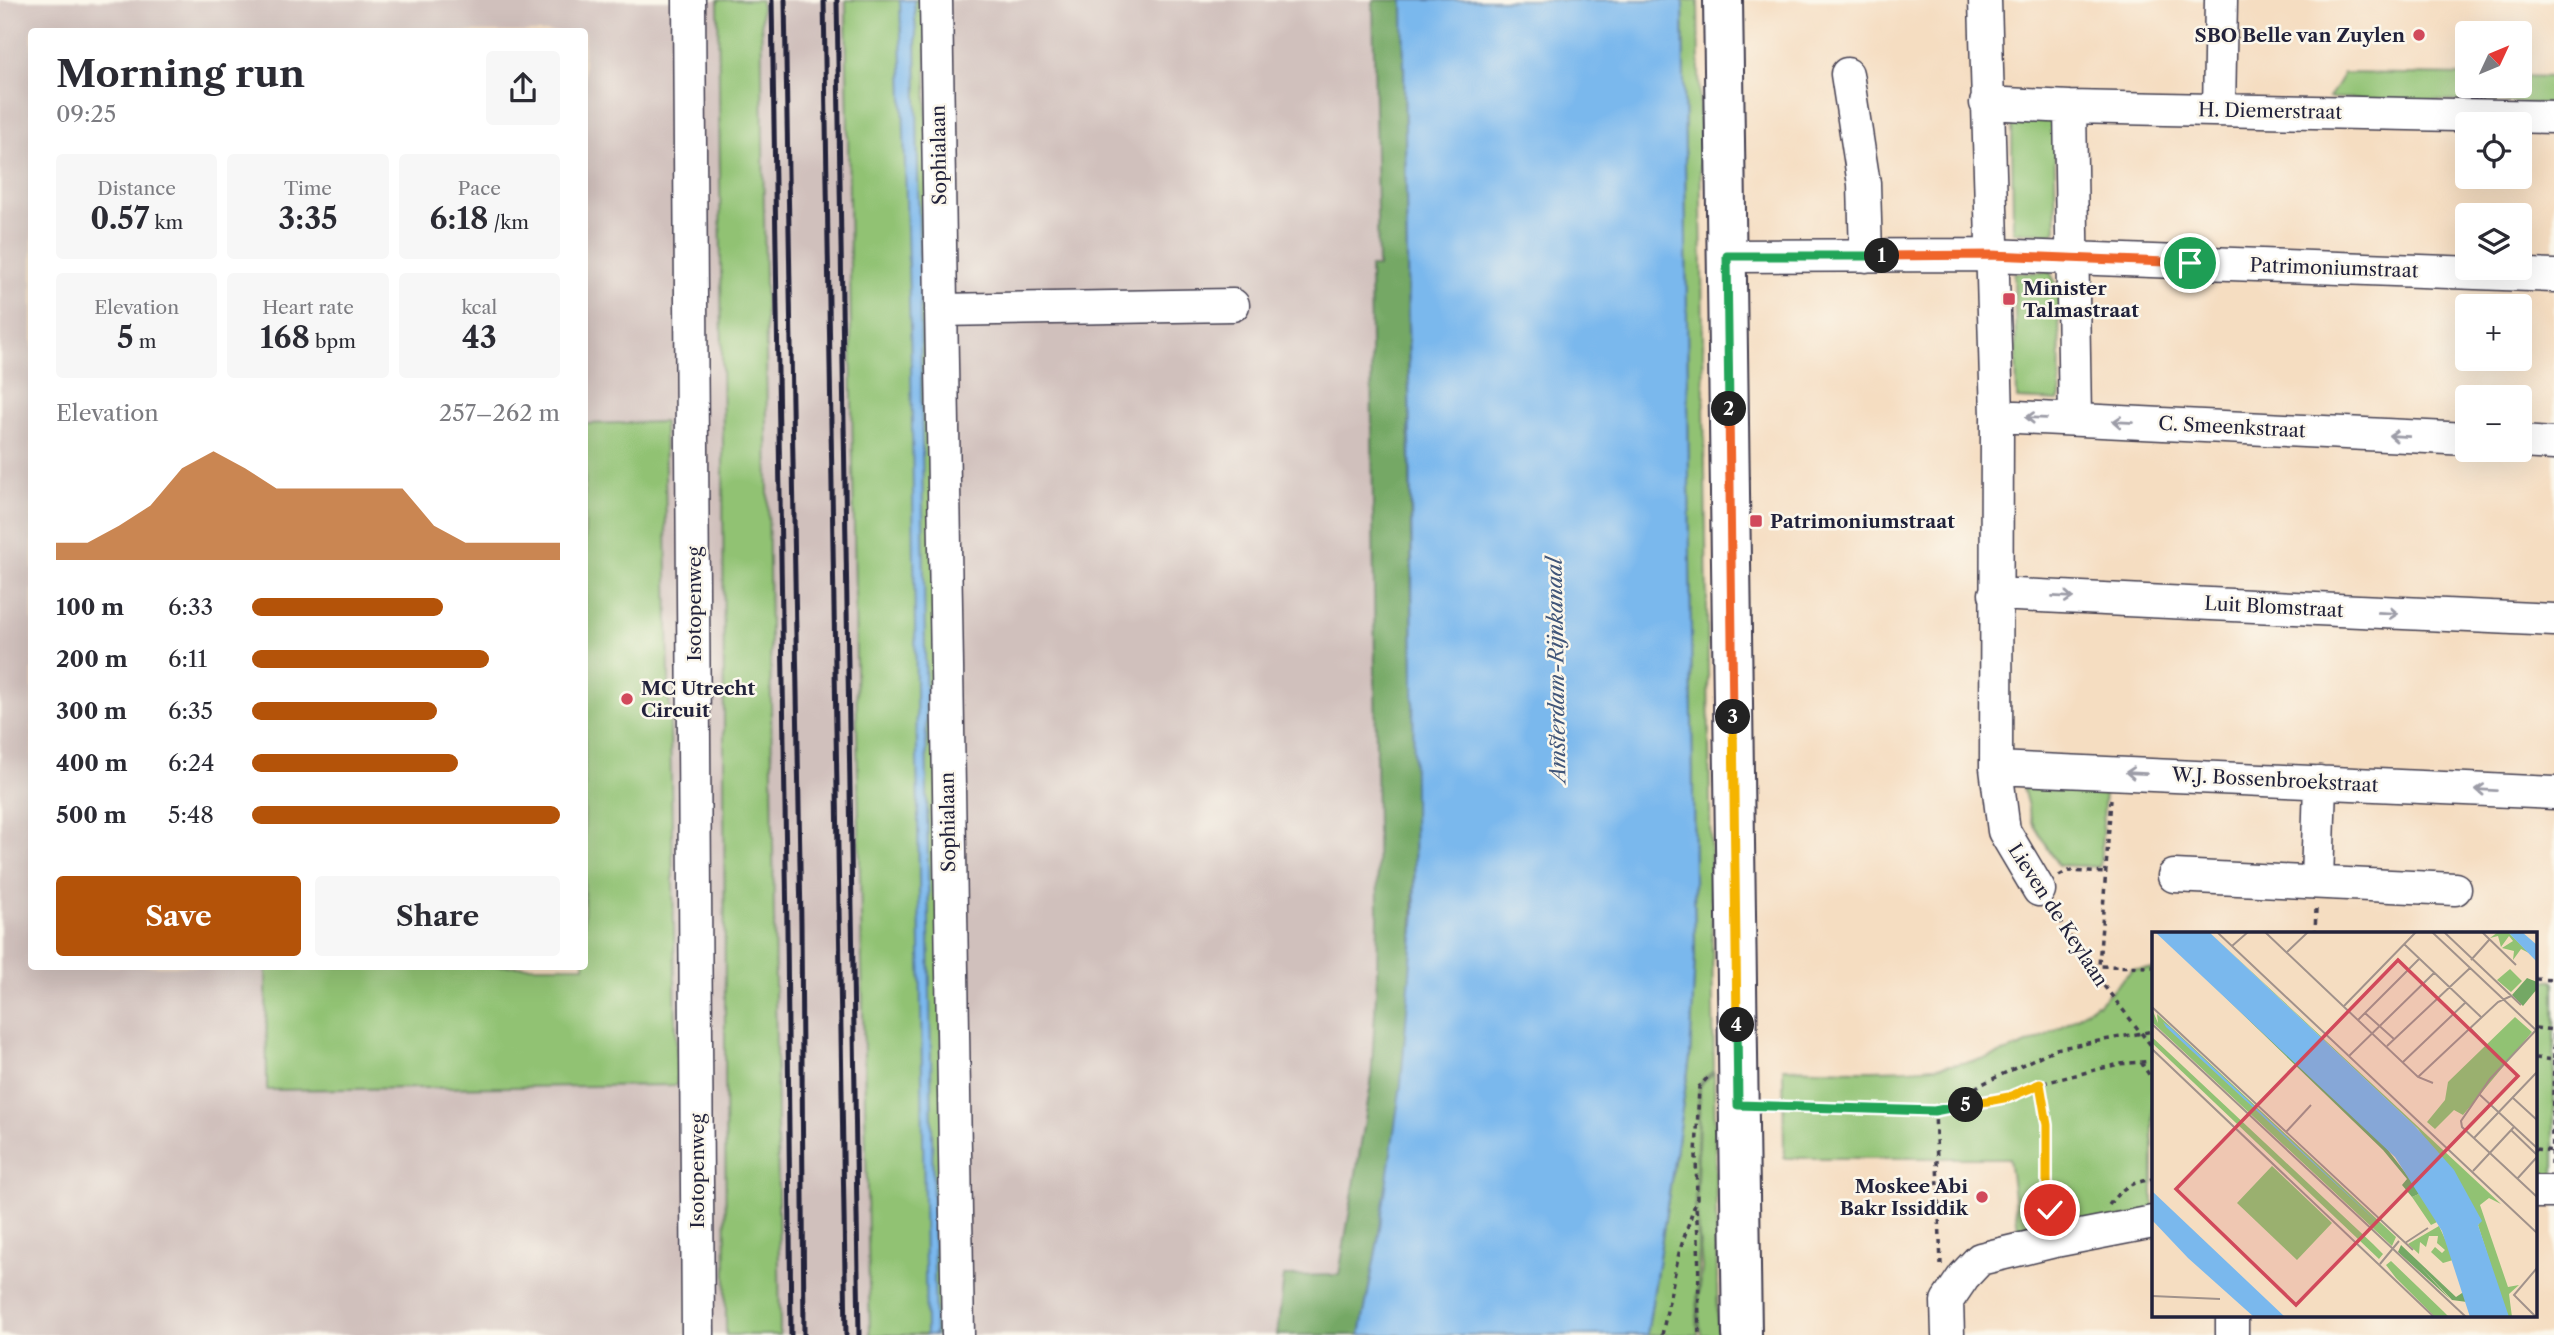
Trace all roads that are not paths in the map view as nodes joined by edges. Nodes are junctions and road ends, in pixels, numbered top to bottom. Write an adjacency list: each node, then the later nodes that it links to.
1 (690, 0): 33 (street, Isotopenweg)
2 (936, 0): 17 (street, Sophialaan)
3 (1723, 0): 12 (main road)
4 (1985, 0): 7 (street)
5 (2221, 0): 9 (street)
6 (1847, 74): 13 (street)
7 (1986, 103): 8 (street, H. Diemerstraat); 11 (street)
8 (2070, 107): 9 (street, H. Diemerstraat); 14 (street)
9 (2219, 110): 10 (street, H. Diemerstraat)
10 (2554, 117)
11 (1991, 255): 13 (street); 14 (street); 18 (street)
12 (1727, 256): 13 (street); 35 (main road)
13 (1866, 256)
14 (2071, 259): 15 (street, Patrimoniumstraat); 19 (street)
15 (2554, 276)
16 (1233, 304): 17 (street)
17 (942, 310): 34 (street, Sophialaan)
18 (1997, 416): 19 (street, C. Smeenkstraat, one-way to 18); 23 (street)
19 (2075, 419): 20 (street, C. Smeenkstraat, one-way to 19)
20 (2455, 438)
21 (2532, 443): 22 (street)
22 (2554, 444)
23 (1995, 594): 24 (street, Luit Blomstraat, one-way to 24); 25 (street)
24 (2554, 620)
25 (1996, 768): 26 (street, W.J. Bossenbroekstraat, one-way to 25); 31 (street, Lieven de Keylaan)
26 (2320, 782): 27 (street, W.J. Bossenbroekstraat, one-way to 26); 29 (street)
27 (2554, 793)
28 (2174, 876): 29 (street)
29 (2317, 882): 30 (street)
30 (2455, 889)
31 (2039, 890)
32 (2152, 1222): 36 (street)
33 (698, 1335)
34 (958, 1335)
35 (1742, 1335)
36 (1948, 1335)

